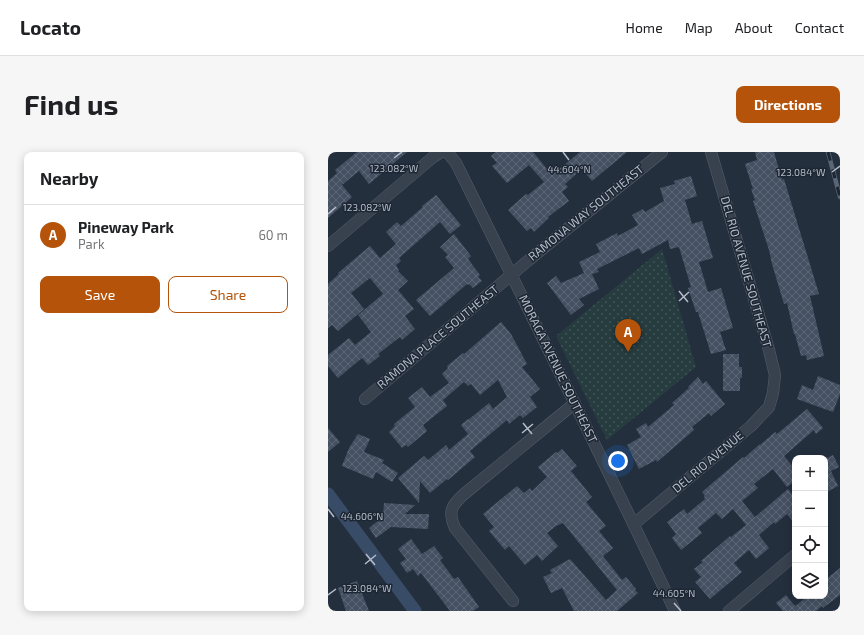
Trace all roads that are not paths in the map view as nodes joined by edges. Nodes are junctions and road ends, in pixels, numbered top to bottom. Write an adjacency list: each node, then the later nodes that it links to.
1 (441, 152): 5 (street)
2 (447, 152): 6 (street, MORAGA AVENUE SOUTHEAST)
3 (662, 152): 6 (street, RAMONA WAY SOUTHEAST)
4 (711, 152): 7 (street, DEL RIO AVENUE SOUTHEAST)
5 (328, 246)
6 (512, 275): 8 (street, RAMONA PLACE SOUTHEAST); 9 (street, MORAGA AVENUE SOUTHEAST)
7 (773, 393): 10 (street, DEL RIO AVENUE)
8 (365, 399)
9 (575, 403): 10 (street, MORAGA AVENUE SOUTHEAST); 12 (street)
10 (634, 524): 13 (street, MORAGA AVENUE SOUTHEAST)
11 (792, 558): 14 (street)
12 (513, 601)
13 (675, 611)
14 (729, 611)

